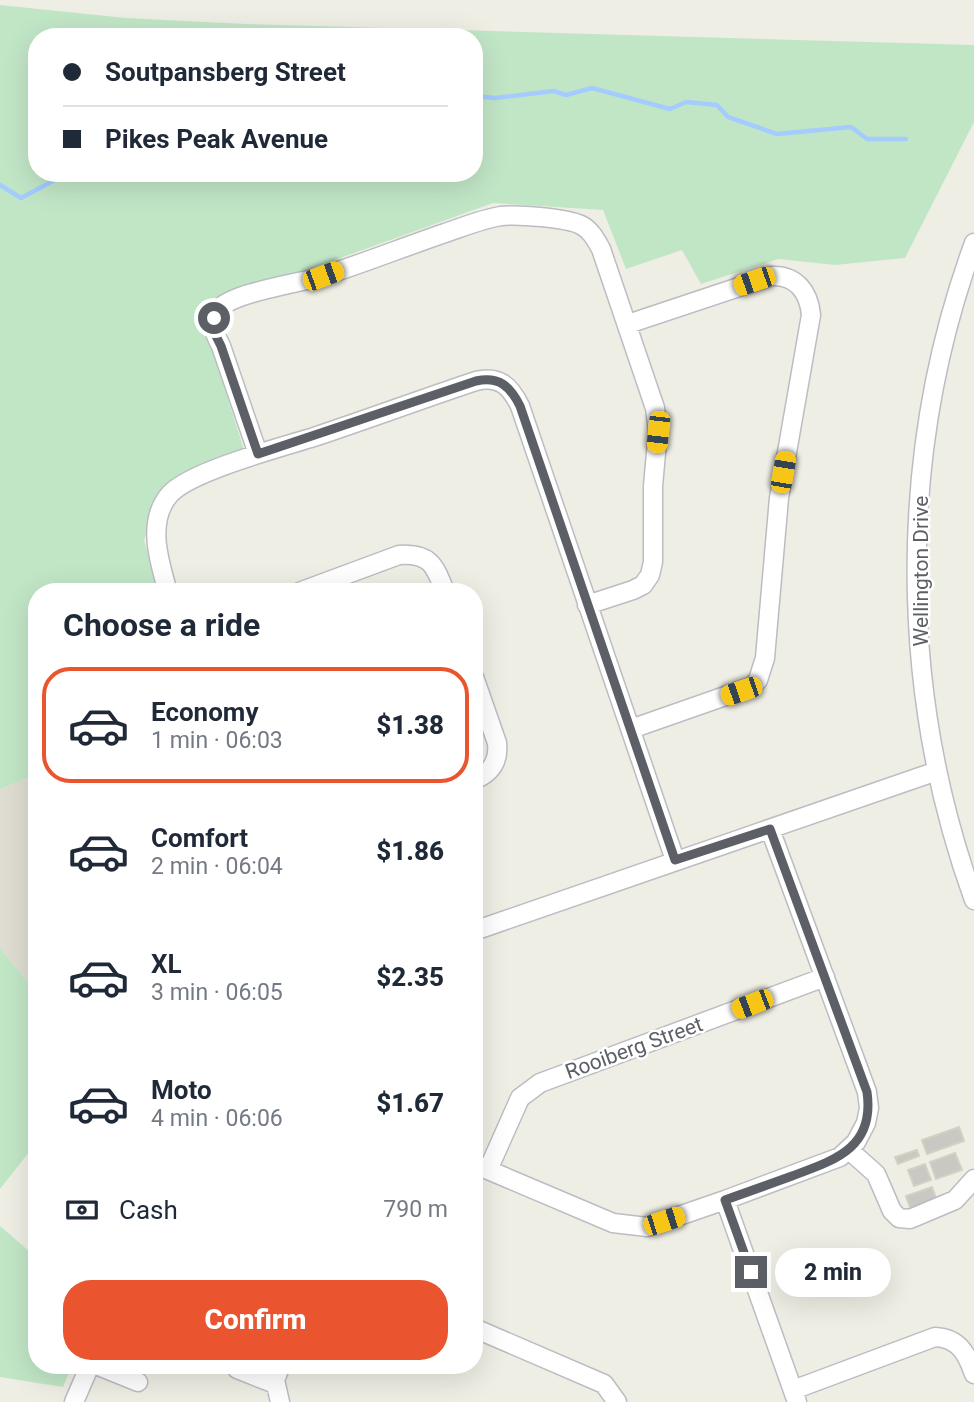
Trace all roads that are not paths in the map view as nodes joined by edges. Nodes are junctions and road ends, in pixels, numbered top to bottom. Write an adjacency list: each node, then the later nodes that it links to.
1 (974, 243): 10 (street, Wellington Drive)
2 (628, 324): 3 (street); 7 (street); 9 (street)
3 (258, 454): 4 (street); 7 (street)
4 (167, 583)
5 (327, 583): 6 (street)
6 (441, 583)
7 (586, 606): 9 (street)
8 (483, 703): 11 (street)
9 (631, 729): 13 (street)
10 (937, 771): 12 (street); 14 (street, Wellington Drive)
11 (483, 775)
12 (770, 829): 13 (street); 16 (street)
13 (675, 860): 15 (street)
14 (974, 900)
15 (483, 928)
16 (825, 977): 17 (street); 18 (street, Rooiberg Street)
17 (849, 1150): 20 (street); 21 (street)
18 (483, 1163)
19 (483, 1168): 21 (street)
20 (974, 1179)
21 (725, 1200): 30 (street)
22 (483, 1332): 33 (street)
23 (86, 1374): 31 (street)
24 (118, 1374): 28 (street)
25 (250, 1374): 29 (street)
26 (278, 1374): 29 (street)
27 (974, 1374): 30 (street)
28 (138, 1382)
29 (275, 1384): 32 (street)
30 (795, 1396)
31 (74, 1402)
32 (280, 1402)
33 (617, 1402)

